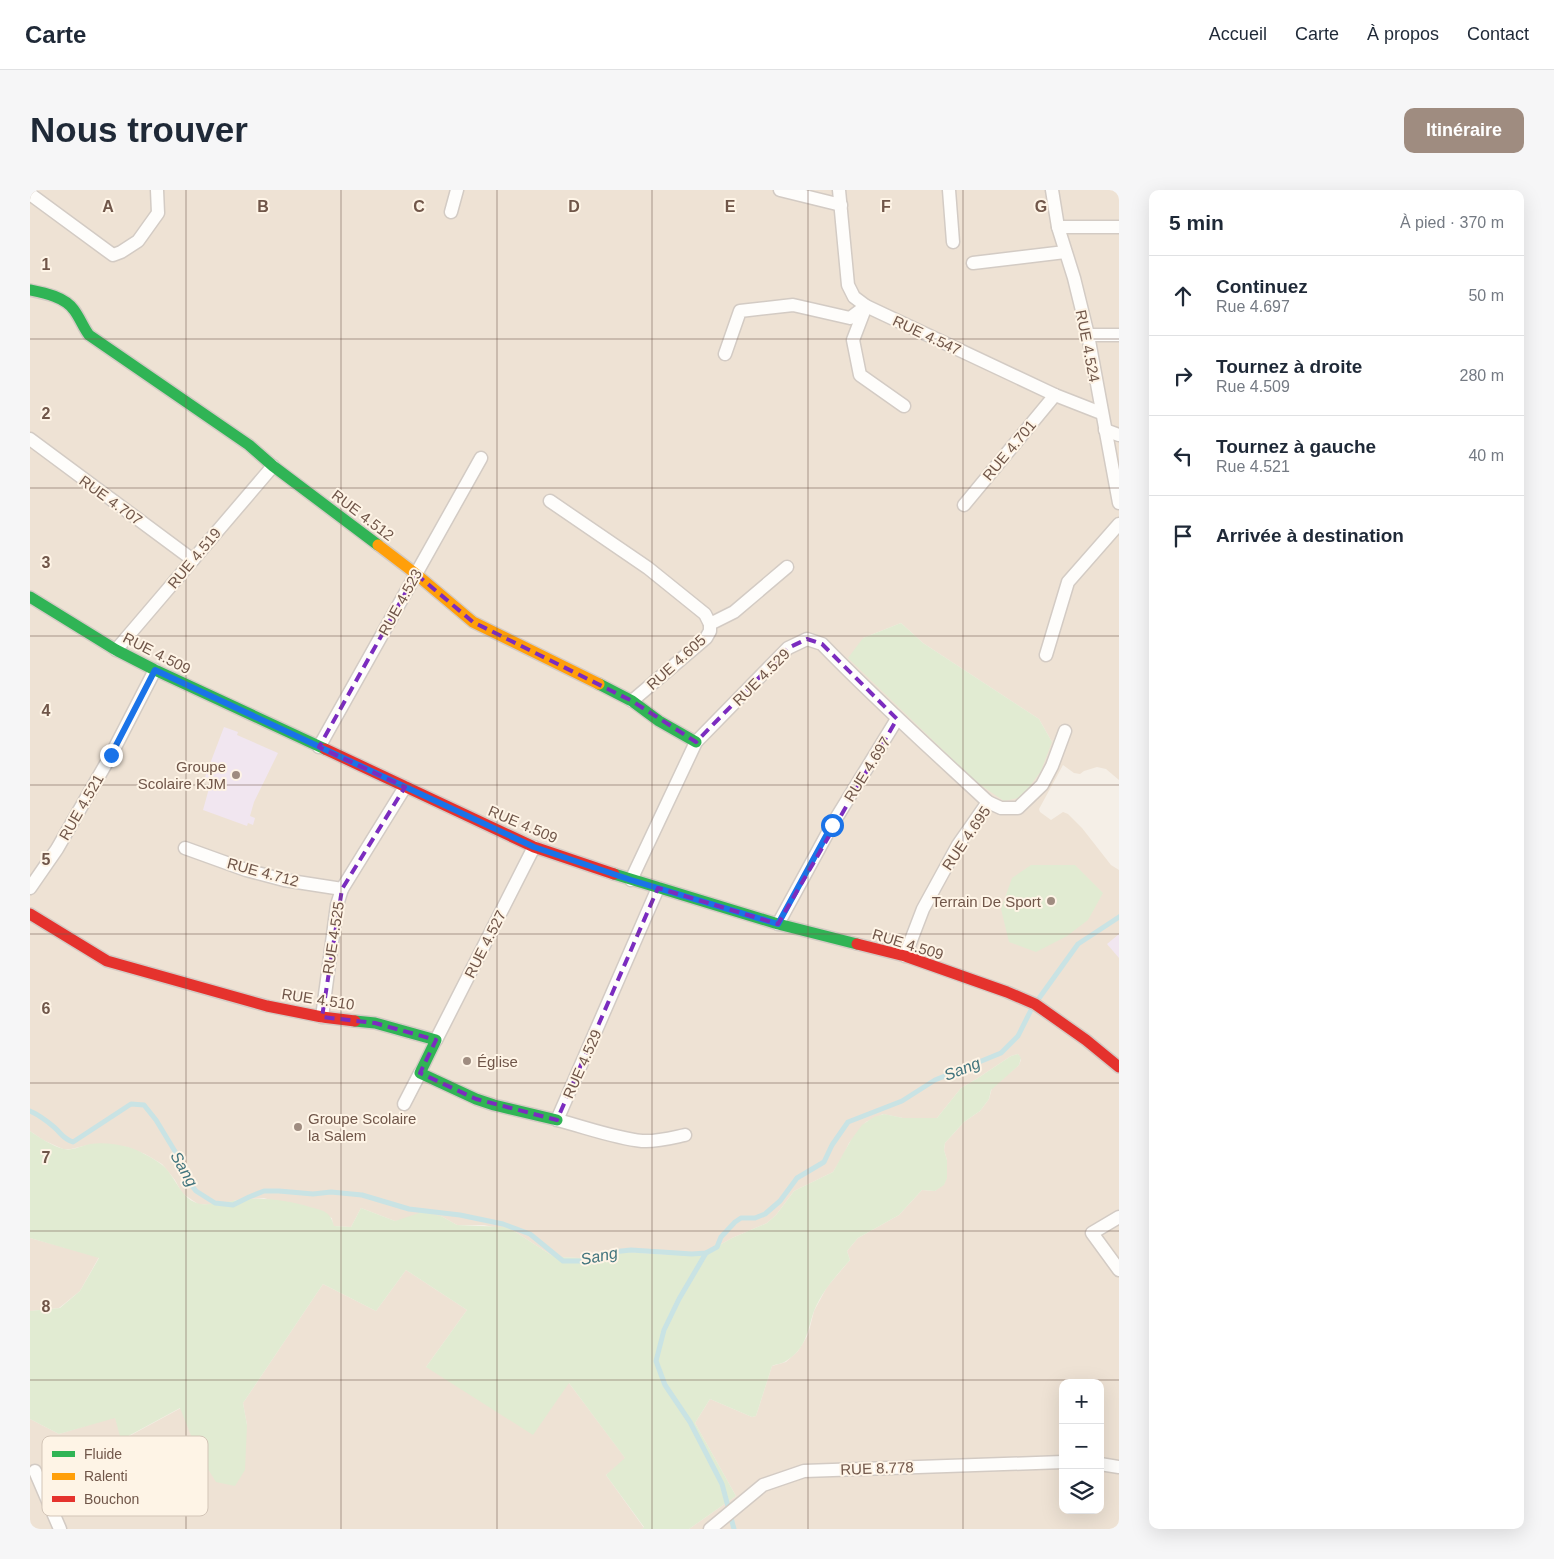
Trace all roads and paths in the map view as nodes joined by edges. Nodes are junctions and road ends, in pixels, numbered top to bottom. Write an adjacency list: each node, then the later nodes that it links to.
1 (157, 190): 7 (street)
2 (457, 190): 9 (street)
3 (780, 190): 8 (street)
4 (839, 190): 8 (street, RUE 4.547)
5 (949, 190): 12 (street)
6 (1052, 190): 10 (street, RUE 4.524)
7 (30, 194)
8 (840, 205): 16 (street, RUE 4.547)
9 (451, 212)
10 (1058, 226): 11 (street); 13 (street, RUE 4.524)
11 (1119, 227)
12 (953, 242)
13 (1065, 252): 14 (street); 17 (street, RUE 4.524)
14 (973, 263)
15 (30, 290): 27 (street, RUE 4.512)
16 (866, 306): 19 (street); 20 (street, RUE 4.547); 21 (street)
17 (1088, 335): 18 (street); 22 (street, RUE 4.524)
18 (1119, 335)
19 (725, 354)
20 (1055, 395): 22 (street, RUE 4.547); 30 (street, RUE 4.701)
21 (904, 406)
22 (1101, 413): 23 (street, RUE 4.524)
23 (1104, 430): 24 (street); 29 (street, RUE 4.524)
24 (1119, 435)
25 (30, 439): 32 (street, RUE 4.707)
26 (482, 458): 34 (street, RUE 4.523)
27 (273, 466): 32 (street, RUE 4.519); 34 (street, RUE 4.512)
28 (550, 501): 36 (street)
29 (1119, 503)
30 (964, 505)
31 (1119, 524): 38 (street)
32 (192, 560): 37 (street, RUE 4.519)
33 (787, 567): 36 (street, RUE 4.605)
34 (416, 574): 40 (street, RUE 4.512); 44 (street, RUE 4.523)
35 (30, 597): 37 (street, RUE 4.509)
36 (710, 624): 40 (street, RUE 4.605)
37 (116, 650): 39 (street, RUE 4.509)
38 (1046, 655)
39 (155, 670): 44 (street, RUE 4.509); 50 (street, RUE 4.521)
40 (632, 701): 43 (street, RUE 4.512)
41 (897, 719): 43 (street, RUE 4.529); 46 (street, RUE 4.529); 54 (street, RUE 4.697)
42 (1065, 731): 46 (street, RUE 4.695)
43 (696, 742): 49 (street, RUE 4.529)
44 (319, 747): 45 (street, RUE 4.509)
45 (405, 786): 47 (street, RUE 4.509); 52 (street, RUE 4.525)
46 (988, 802): 55 (street, RUE 4.695)
47 (534, 847): 49 (street, RUE 4.509); 57 (street, RUE 4.527)
48 (185, 848): 52 (street, RUE 4.712)
49 (631, 880): 51 (street, RUE 4.509)
50 (30, 888)
51 (658, 888): 54 (street, RUE 4.509); 61 (street, RUE 4.529)
52 (342, 889): 56 (street, RUE 4.525)
53 (30, 914): 56 (street, RUE 4.510)
54 (778, 924): 55 (street, RUE 4.509)
55 (905, 956): 58 (street, RUE 4.509)
56 (322, 1017): 57 (street, RUE 4.510)
57 (436, 1040): 59 (street)
58 (1119, 1067)
59 (420, 1073): 60 (street); 61 (street)
60 (404, 1104)
61 (557, 1120): 62 (street)
62 (685, 1134)
63 (1119, 1217): 64 (street)
64 (1119, 1270)
65 (1059, 1462): 72 (street, RUE 8.778)
66 (1104, 1465): 67 (street)
67 (1119, 1467)
68 (35, 1471): 69 (street)
69 (42, 1487)
70 (54, 1516): 71 (street)
71 (60, 1529)
72 (710, 1529)

